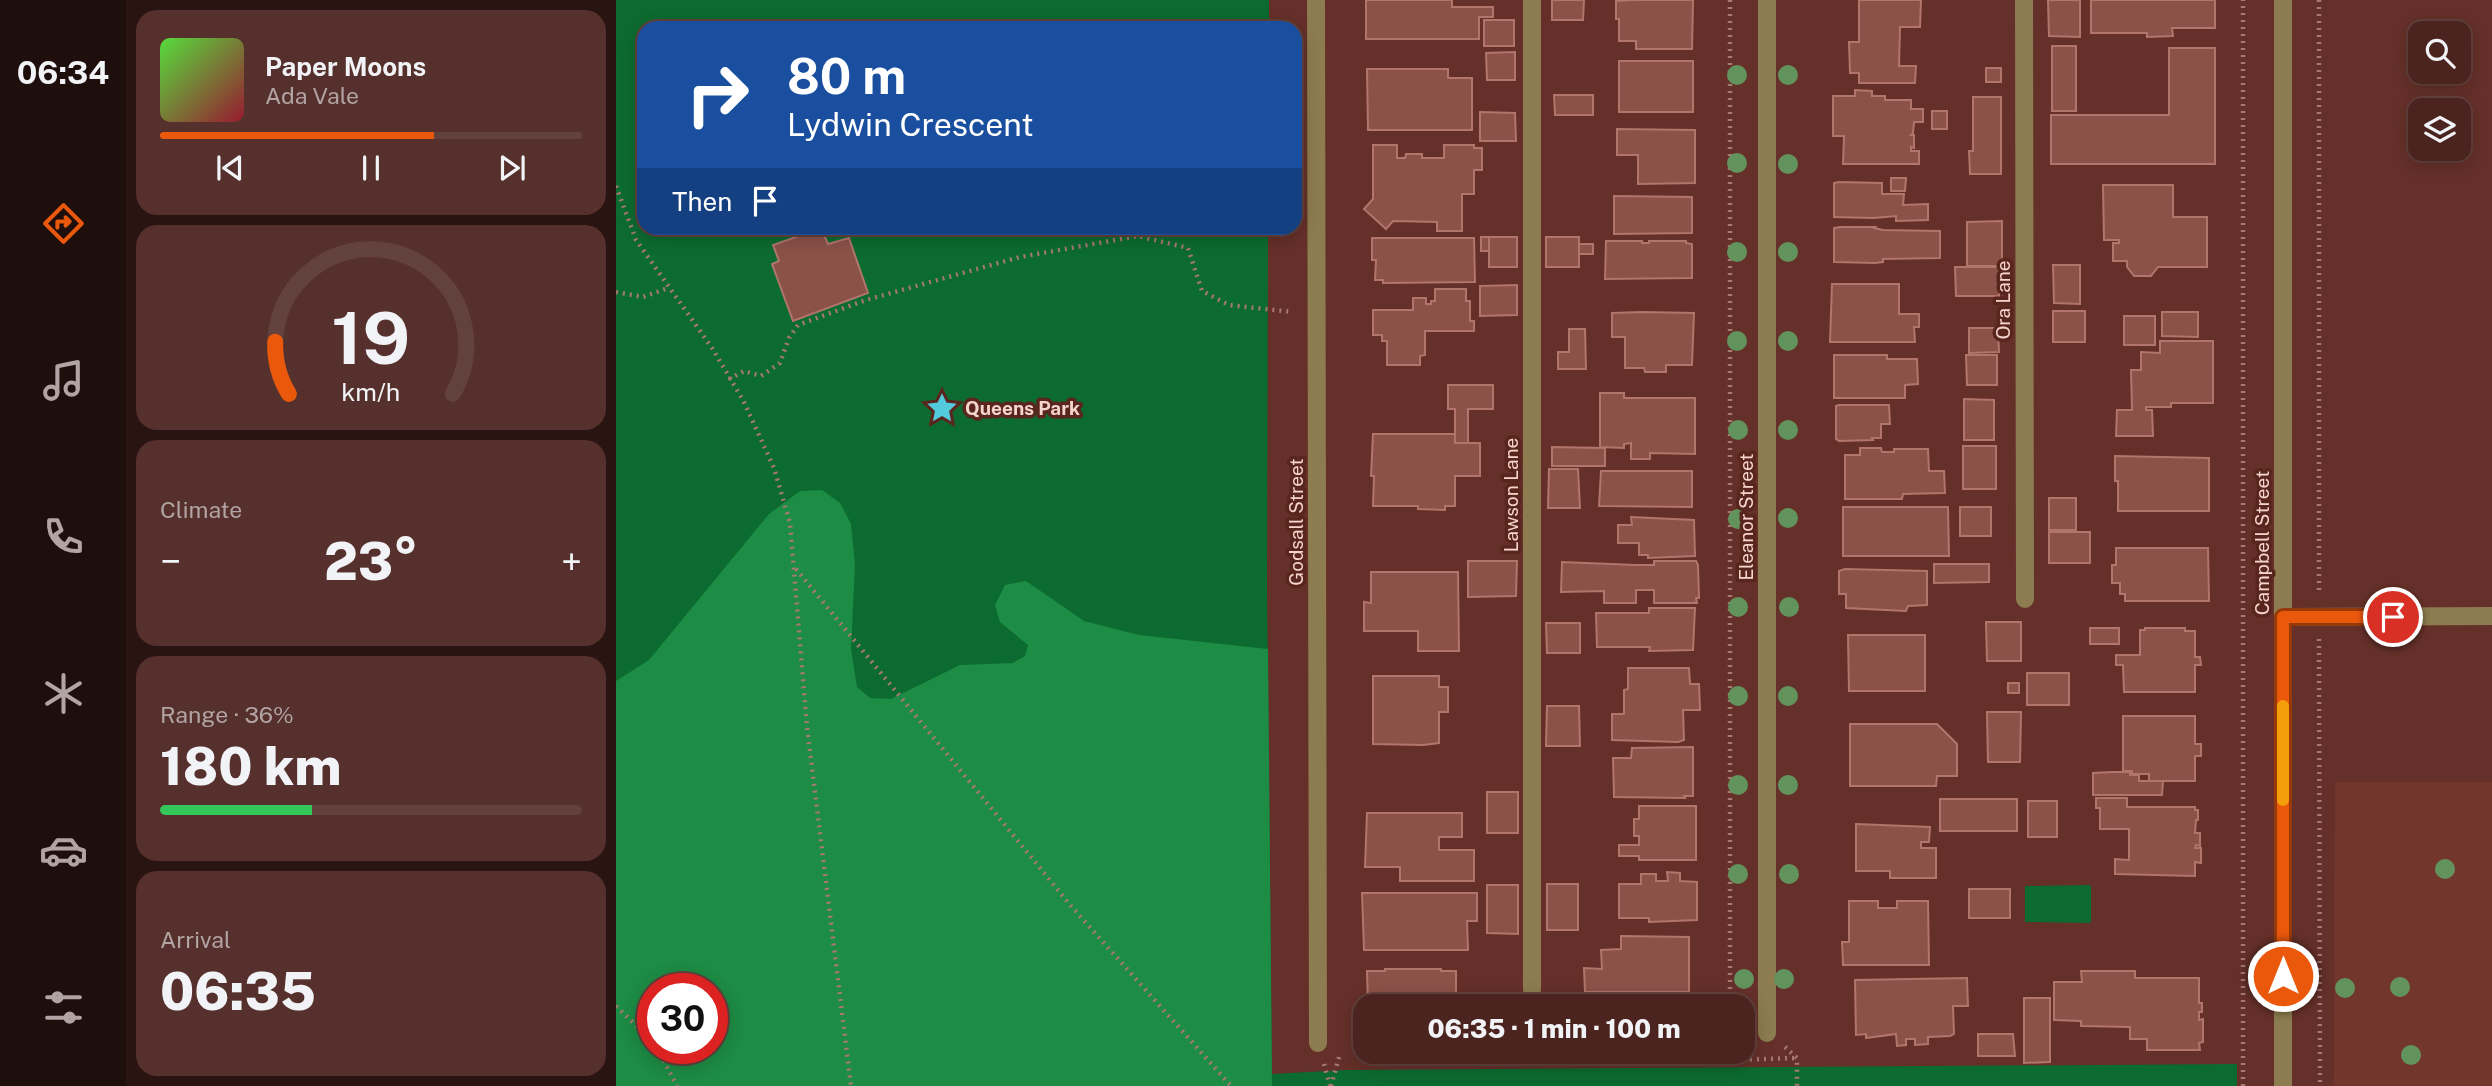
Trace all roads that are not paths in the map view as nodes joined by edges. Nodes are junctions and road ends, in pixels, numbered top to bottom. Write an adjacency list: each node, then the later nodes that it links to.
1 (1316, 0): 11 (street, Godsall Street)
2 (1532, 0): 9 (street, Lawson Lane)
3 (1767, 0): 10 (street, Eleanor Street)
4 (2024, 0): 6 (street, Ora Lane)
5 (2283, 0): 8 (street, Campbell Street)
6 (2025, 599)
7 (2492, 616): 8 (street)
8 (2283, 617): 12 (street, Campbell Street)
9 (1532, 990)
10 (1767, 1033)
11 (1318, 1043)
12 (2283, 1086)

